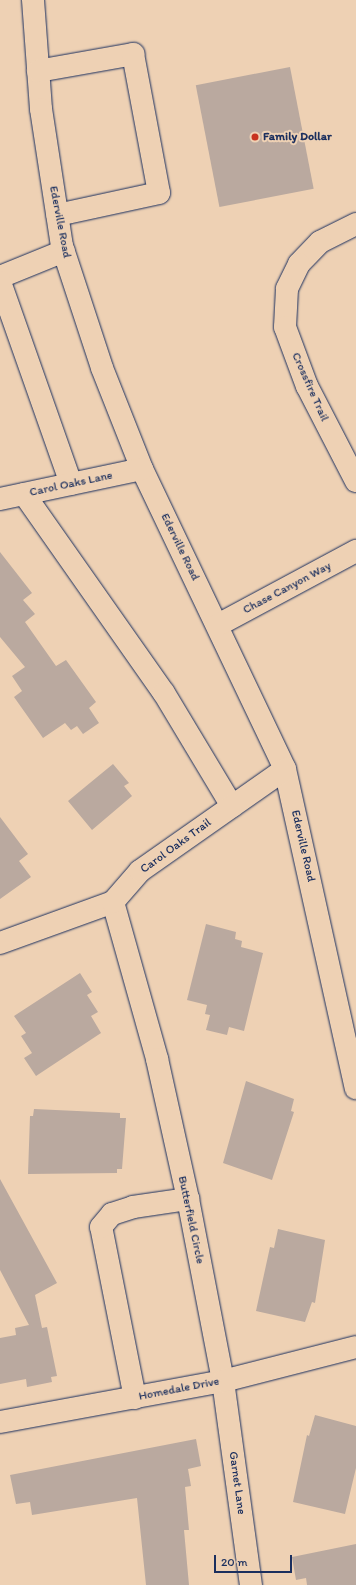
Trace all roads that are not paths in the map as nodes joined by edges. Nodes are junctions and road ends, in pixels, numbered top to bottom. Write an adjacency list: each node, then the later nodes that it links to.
1 (33, 0): 2 (street, Ederville Road)
2 (38, 71): 3 (street, Ederville Road); 3 (street)
3 (57, 215): 5 (street, Ederville Road)
4 (356, 224): 9 (street, Crossfire Trail)
5 (64, 251): 6 (street); 8 (street, Ederville Road)
6 (0, 277)
7 (0, 282): 10 (street)
8 (142, 469): 10 (street, Carol Oaks Lane); 14 (street, Ederville Road)
9 (356, 481)
10 (71, 484): 11 (street, Carol Oaks Lane)
11 (24, 494): 12 (street, Carol Oaks Lane); 16 (street)
12 (0, 499)
13 (356, 551): 14 (street, Chase Canyon Way)
14 (218, 625): 15 (street, Ederville Road)
15 (285, 769): 16 (street, Carol Oaks Trail); 19 (street, Ederville Road)
16 (232, 806): 17 (street, Carol Oaks Trail)
17 (113, 902): 18 (street, Carol Oaks Trail); 20 (street, Butterfield Circle)
18 (0, 943)
19 (356, 1088)
20 (188, 1199): 22 (street, Butterfield Circle); 23 (street)
21 (356, 1347): 22 (street, Homedale Drive)
22 (223, 1381): 23 (street, Homedale Drive); 25 (street, Garnet Lane)
23 (135, 1398): 24 (street, Homedale Drive)
24 (0, 1422)
25 (251, 1585)

